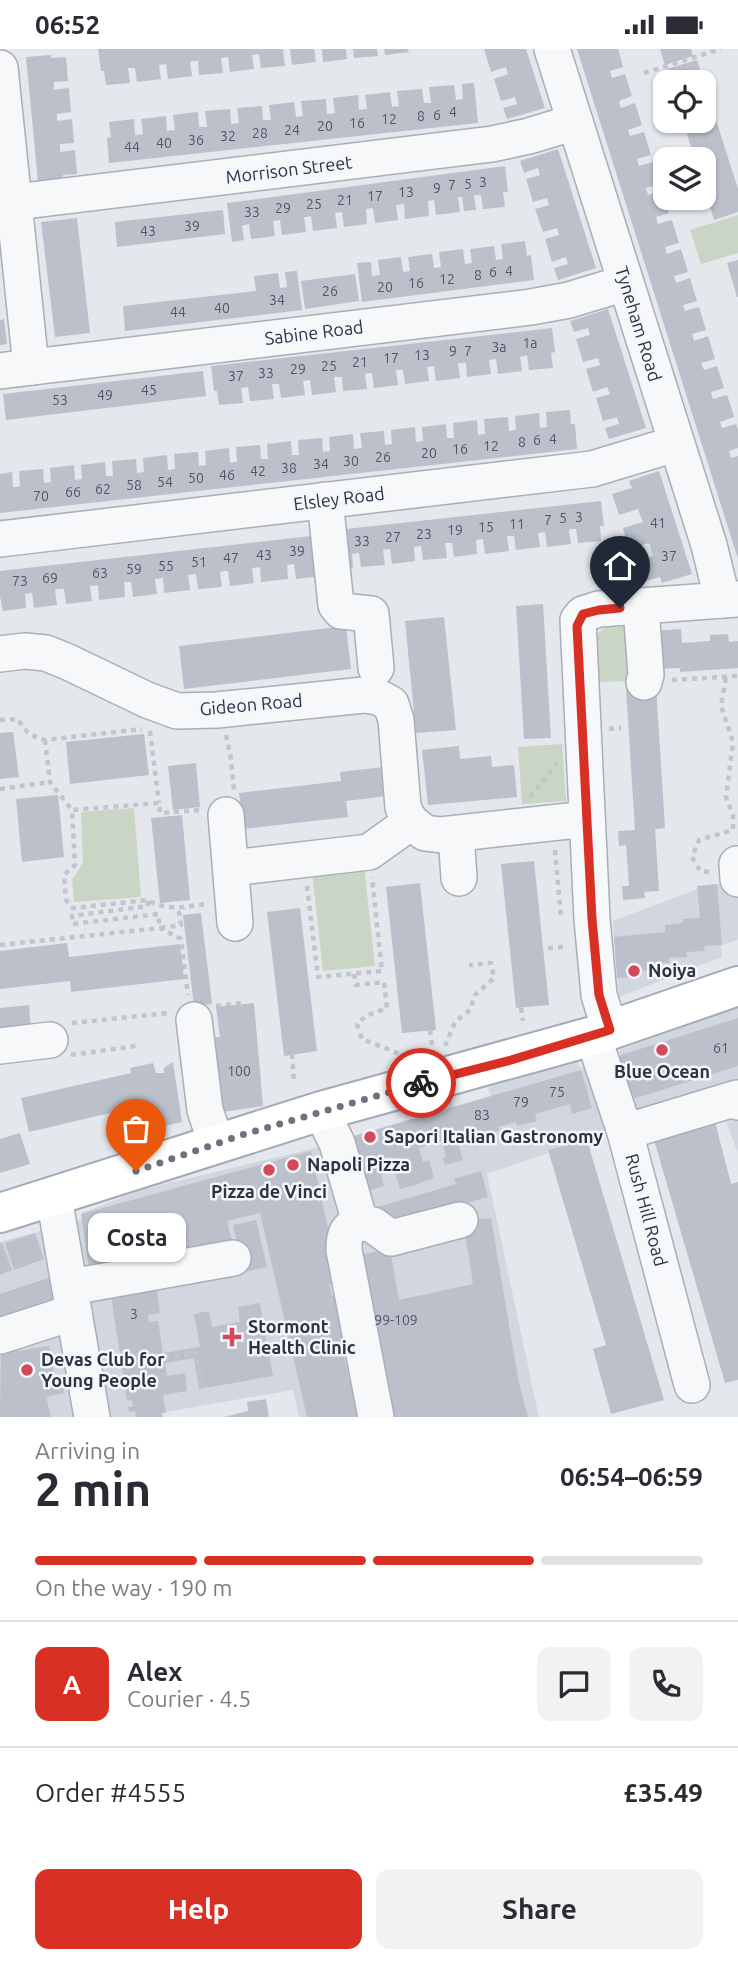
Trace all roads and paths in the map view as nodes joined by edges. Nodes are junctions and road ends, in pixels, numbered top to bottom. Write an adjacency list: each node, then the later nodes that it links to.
1 (552, 49): 5 (street, Tyneham Road)
2 (721, 49): 4 (path)
3 (0, 68): 6 (street)
4 (644, 73)
5 (575, 122): 6 (street, Morrison Street); 7 (street, Tyneham Road)
6 (7, 204): 8 (street)
7 (625, 283): 8 (street, Sabine Road); 9 (street, Tyneham Road)
8 (15, 369)
9 (675, 444): 10 (street, Elsley Road); 12 (street, Tyneham Road)
10 (325, 500): 11 (street, Elsley Road); 15 (street)
11 (0, 540)
12 (729, 600): 13 (street)
13 (641, 607): 18 (street); 21 (street, Rush Hill Road)
14 (0, 654): 19 (street, Gideon Road)
15 (376, 669)
16 (738, 676): 17 (path)
17 (726, 677): 18 (path); 31 (path)
18 (644, 682)
19 (223, 709): 27 (path); 29 (street, Gideon Road)
20 (0, 720): 22 (path)
21 (582, 730): 28 (street, Rush Hill Road); 30 (path)
22 (46, 740): 23 (path); 25 (path)
23 (50, 782): 24 (path); 26 (path)
24 (0, 789)
25 (159, 803): 26 (path); 27 (path)
26 (72, 810): 40 (path)
27 (225, 811): 39 (street)
28 (587, 819): 30 (street); 57 (street, Rush Hill Road)
29 (411, 822): 32 (street); 34 (street)
30 (506, 828): 32 (street)
31 (733, 830)
32 (456, 834): 37 (street)
33 (554, 844): 42 (path)
34 (369, 852): 35 (street); 48 (path)
35 (304, 860): 39 (street); 48 (path)
36 (737, 864): 38 (street)
37 (459, 878)
38 (738, 879)
39 (233, 897): 41 (path)
40 (148, 900): 41 (path); 43 (path)
41 (185, 908): 43 (path)
42 (561, 921)
43 (160, 928): 45 (path); 53 (path)
44 (562, 934): 46 (path)
45 (0, 945)
46 (548, 948)
47 (469, 965): 60 (path)
48 (354, 974): 63 (path)
49 (738, 986): 57 (main road)
50 (243, 1003): 51 (path)
51 (228, 1005)
52 (521, 1008): 54 (path)
53 (192, 1015): 56 (path); 67 (street)
54 (523, 1021)
55 (430, 1030): 59 (path)
56 (57, 1032): 58 (street)
57 (602, 1033): 63 (main road); 66 (street, Rush Hill Road)
58 (0, 1045)
59 (432, 1045)
60 (446, 1051)
61 (292, 1054): 62 (path)
62 (294, 1081)
63 (417, 1084): 65 (main road)
64 (738, 1102): 66 (street)
65 (321, 1111): 67 (main road); 71 (street)
66 (625, 1132): 77 (street, Rush Hill Road)
67 (216, 1143): 68 (main road)
68 (54, 1197): 69 (main road); 73 (street)
69 (0, 1213)
70 (460, 1220): 71 (street)
71 (360, 1222): 79 (street)
72 (233, 1258): 73 (street)
73 (73, 1300): 74 (street); 78 (street)
74 (0, 1336)
75 (164, 1358): 76 (path)
76 (206, 1383)
77 (692, 1385)
78 (92, 1417)
79 (376, 1417)

